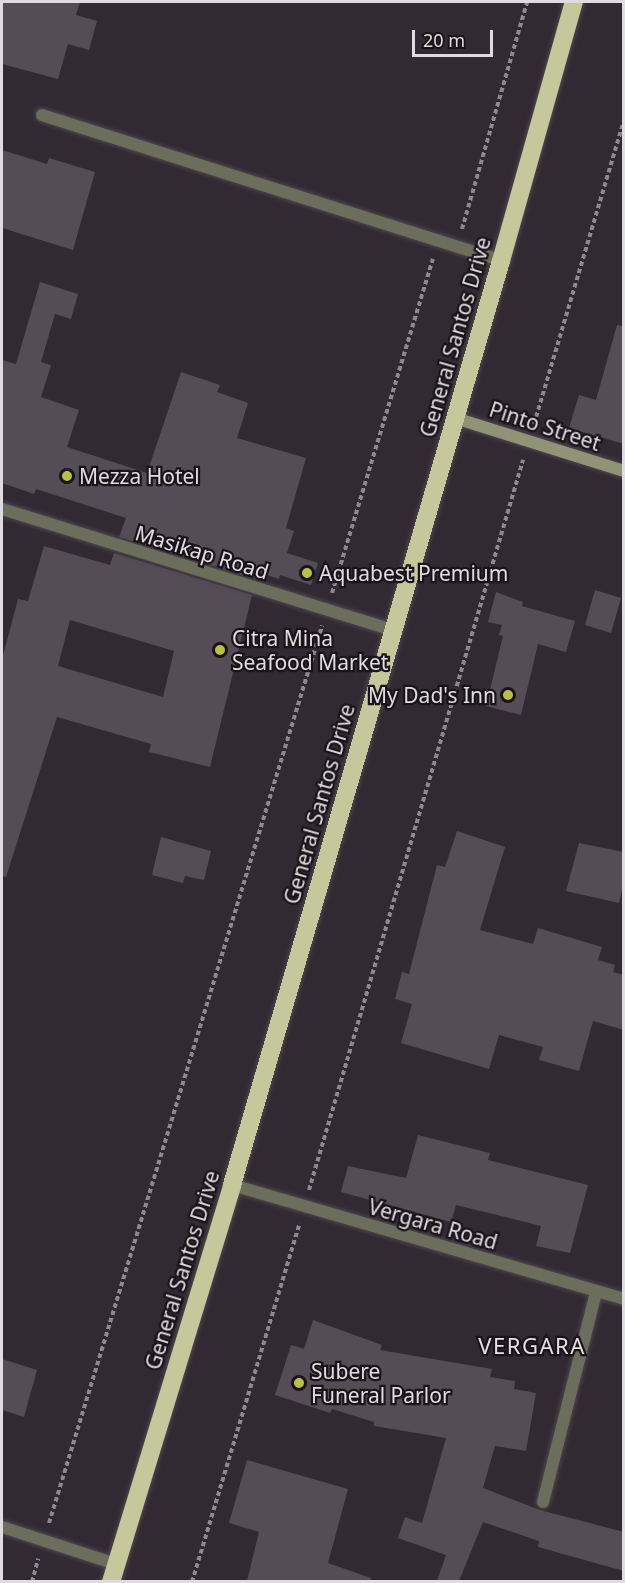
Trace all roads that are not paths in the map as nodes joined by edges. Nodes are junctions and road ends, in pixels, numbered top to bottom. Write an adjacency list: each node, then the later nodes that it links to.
1 (574, 2): 3 (highway, General Santos Drive)
2 (42, 116): 3 (street)
3 (501, 261): 4 (highway, General Santos Drive)
4 (455, 418): 5 (street, Pinto Street); 7 (highway, General Santos Drive)
5 (624, 471)
6 (2, 509): 7 (street, Masikap Road)
7 (392, 630): 8 (highway, General Santos Drive)
8 (232, 1185): 9 (street, Vergara Road); 13 (highway, General Santos Drive)
9 (596, 1292): 10 (street, Vergara Road); 11 (street)
10 (624, 1299)
11 (543, 1502)
12 (2, 1527): 13 (street)
13 (116, 1564): 14 (highway, General Santos Drive)
14 (111, 1581)

